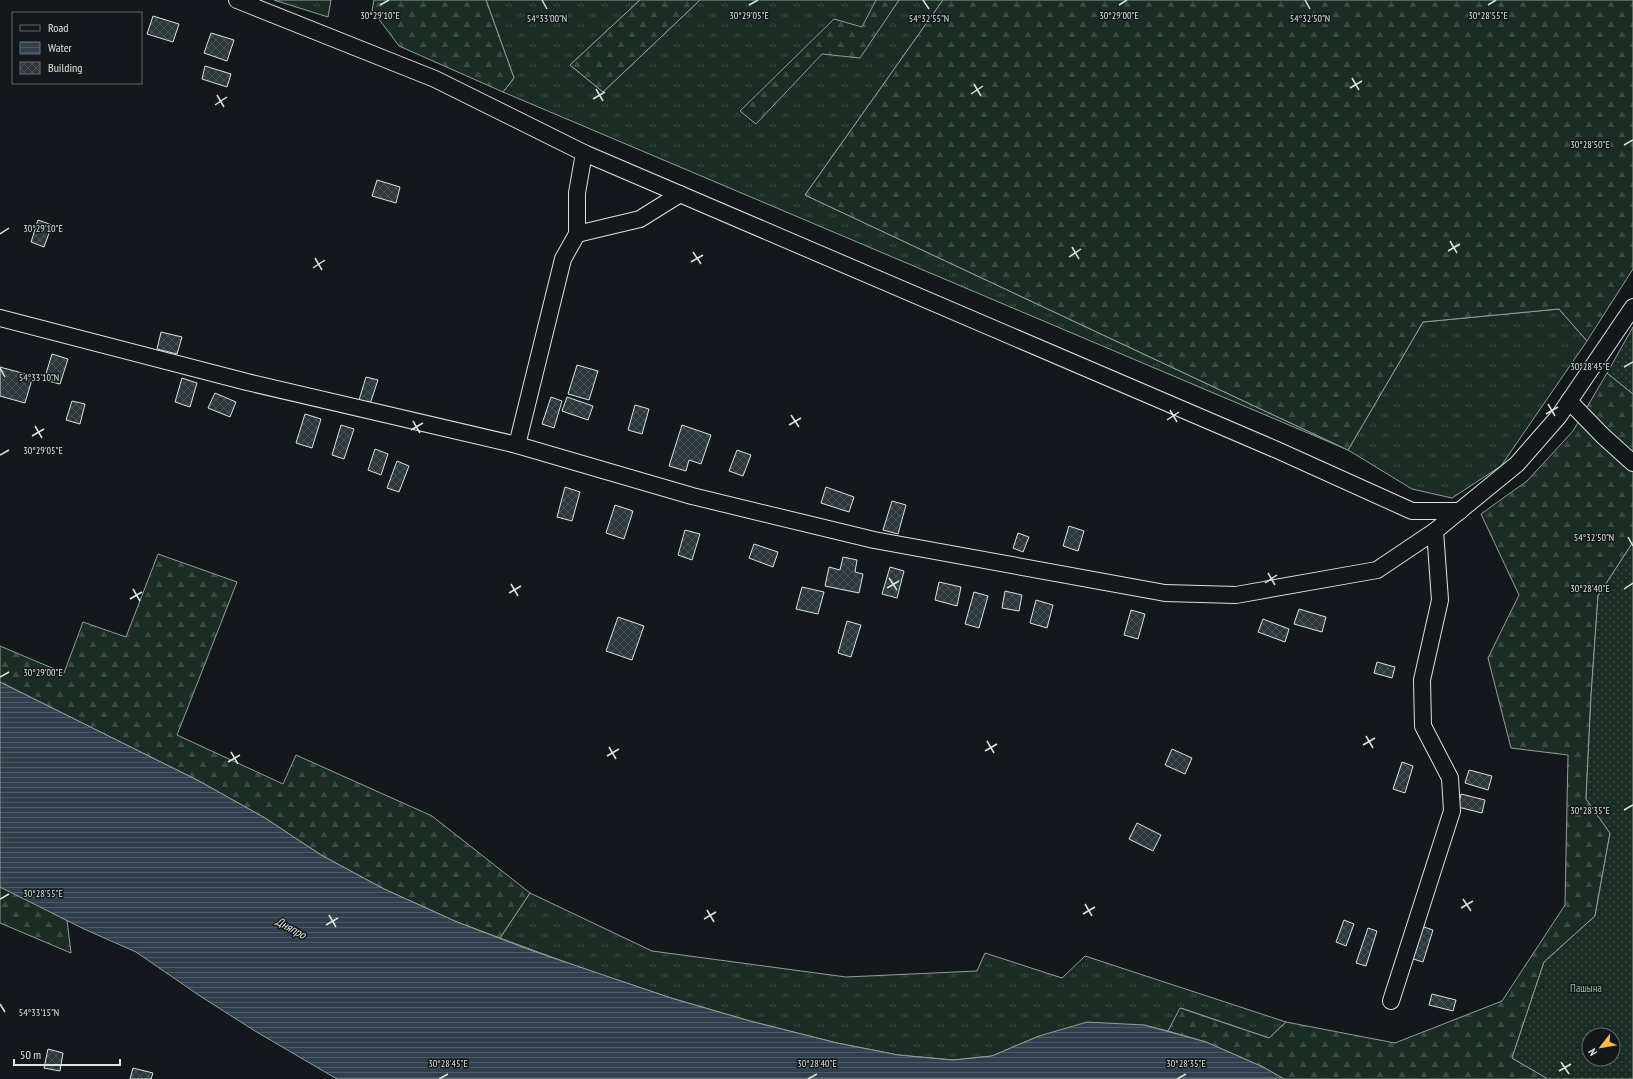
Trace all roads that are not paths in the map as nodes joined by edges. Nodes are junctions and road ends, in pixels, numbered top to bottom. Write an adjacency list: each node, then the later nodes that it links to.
1 (236, 0): 2 (street)
2 (584, 153): 3 (street); 4 (street)
3 (680, 194): 4 (street); 10 (street)
4 (577, 234): 8 (street)
5 (1633, 307): 7 (street)
6 (0, 318): 8 (street)
7 (1569, 402): 9 (street); 10 (street)
8 (517, 445): 11 (street)
9 (1633, 463)
10 (1460, 511): 11 (street)
11 (1435, 531): 12 (street)
12 (1391, 1001)

